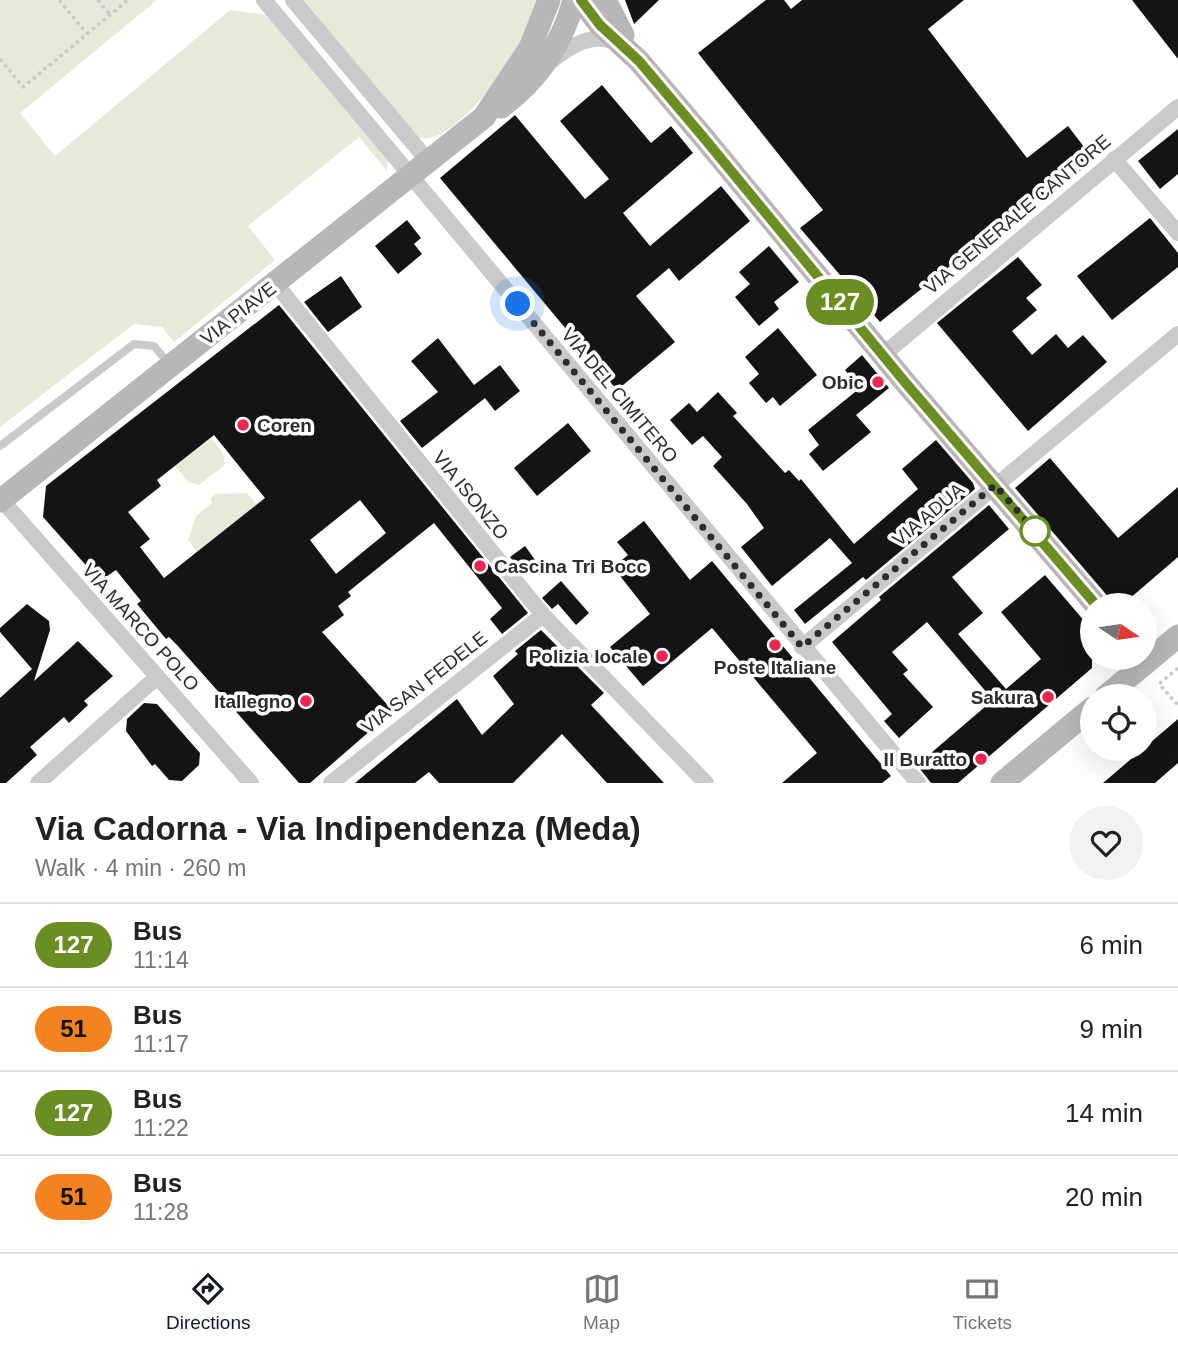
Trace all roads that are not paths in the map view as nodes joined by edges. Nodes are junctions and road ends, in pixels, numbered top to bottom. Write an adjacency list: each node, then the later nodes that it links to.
1 (264, 0): 12 (street, VIA DEL CIMITERO)
2 (293, 0): 12 (street, VIA DEL CIMITERO)
3 (550, 0): 10 (street, VIA PIAVE)
4 (574, 0): 8 (street, VIA PIAVE)
5 (581, 0): 7 (street)
6 (605, 0): 7 (street)
7 (631, 54): 8 (street, VIA PIAVE); 16 (street)
8 (541, 71): 10 (street, VIA PIAVE)
9 (1178, 107): 11 (street, VIA GENERALE CANTORE)
10 (475, 125): 12 (street, VIA PIAVE)
11 (1114, 159): 13 (street); 16 (street, VIA GENERALE CANTORE)
12 (420, 169): 14 (street, VIA PIAVE); 24 (street, VIA DEL CIMITERO)
13 (1178, 233)
14 (275, 283): 17 (street, VIA PIAVE); 22 (street, VIA ISONZO)
15 (1178, 334): 19 (street, VIA ADUA)
16 (884, 354): 19 (street)
17 (171, 366): 18 (lane); 20 (street, VIA PIAVE)
18 (0, 446)
19 (995, 485): 21 (street); 24 (street, VIA ADUA)
20 (1, 499): 27 (street, VIA MARCO POLO)
21 (1086, 593)
22 (543, 615): 33 (street, VIA SAN FEDELE); 34 (street, VIA ISONZO)
23 (1178, 636): 25 (street)
24 (802, 647): 35 (street, VIA DEL CIMITERO)
25 (1157, 651)
26 (1133, 670): 28 (street)
27 (157, 677): 31 (street); 32 (street, VIA MARCO POLO)
28 (1119, 684)
29 (1080, 718): 30 (street)
30 (1035, 755): 36 (street); 37 (street)
31 (38, 783)
32 (251, 783)
33 (331, 783)
34 (706, 783)
35 (918, 783)
36 (1002, 783)
37 (1032, 783)

